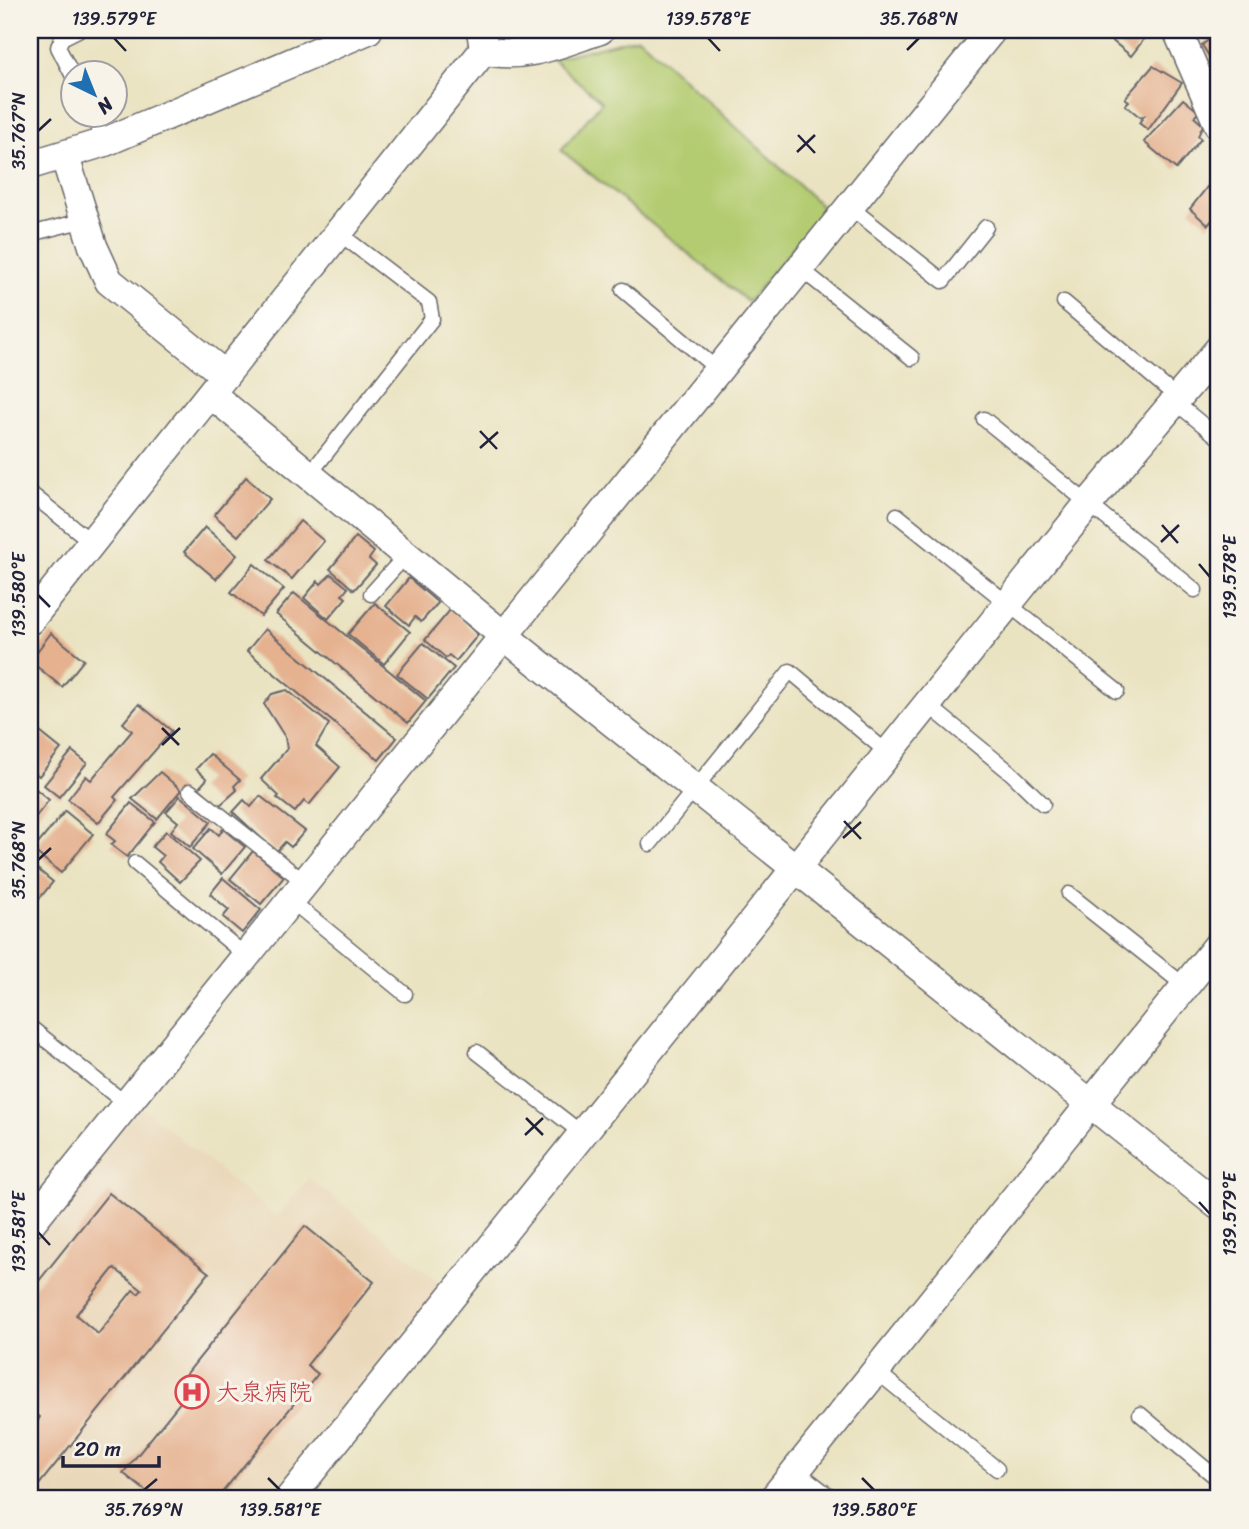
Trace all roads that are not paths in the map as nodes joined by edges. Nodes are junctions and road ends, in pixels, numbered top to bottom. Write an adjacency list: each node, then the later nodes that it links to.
1 (78, 30): 7 (lane)
2 (368, 30): 10 (street)
3 (600, 30): 6 (street)
4 (992, 30): 13 (street)
5 (1177, 30): 8 (street)
6 (483, 40): 17 (street)
7 (65, 60)
8 (1217, 116)
9 (99, 130): 10 (lane)
10 (105, 142): 11 (street)
11 (65, 156): 12 (street); 14 (street)
12 (30, 165)
13 (850, 207): 15 (lane); 18 (street)
14 (85, 220): 16 (lane); 24 (street)
15 (986, 227)
16 (30, 234)
17 (340, 234): 24 (street); 28 (lane)
18 (801, 269): 22 (lane); 23 (street)
19 (623, 290): 23 (lane)
20 (1064, 302): 25 (lane)
21 (1219, 348): 25 (street)
22 (912, 358)
23 (718, 370): 38 (street)
24 (218, 384): 28 (street); 32 (street)
25 (1176, 400): 27 (lane); 30 (street)
26 (985, 419): 30 (lane)
27 (1219, 438)
28 (309, 475): 33 (street)
29 (30, 493): 32 (lane)
30 (1089, 503): 34 (lane); 36 (street)
31 (897, 515): 36 (lane)
32 (93, 543): 37 (street)
33 (406, 555): 35 (lane); 38 (street)
34 (1195, 590)
35 (371, 594)
36 (1008, 606): 39 (lane); 40 (street)
37 (30, 620)
38 (503, 635): 42 (street); 48 (street)
39 (1117, 691)
40 (927, 704): 41 (street); 44 (lane)
41 (889, 754): 42 (lane); 47 (street)
42 (695, 790): 45 (lane); 47 (street)
43 (190, 791): 48 (lane)
44 (1043, 804)
45 (650, 844)
46 (135, 863): 51 (lane)
47 (796, 870): 56 (street); 58 (street)
48 (296, 890): 51 (street); 53 (lane)
49 (1069, 894): 52 (lane)
50 (1219, 944): 52 (street)
51 (245, 955): 57 (street)
52 (1185, 986): 56 (street)
53 (405, 994)
54 (30, 1027): 57 (lane)
55 (477, 1052): 58 (lane)
56 (1092, 1102): 59 (street); 61 (street)
57 (126, 1104): 60 (street)
58 (584, 1135): 66 (street)
59 (1219, 1206)
60 (30, 1224)
61 (876, 1371): 63 (lane); 64 (street)
62 (1140, 1414): 65 (lane)
63 (996, 1469)
64 (792, 1476): 67 (street); 68 (street)
65 (1219, 1480)
66 (293, 1498)
67 (773, 1499)
68 (822, 1499)

